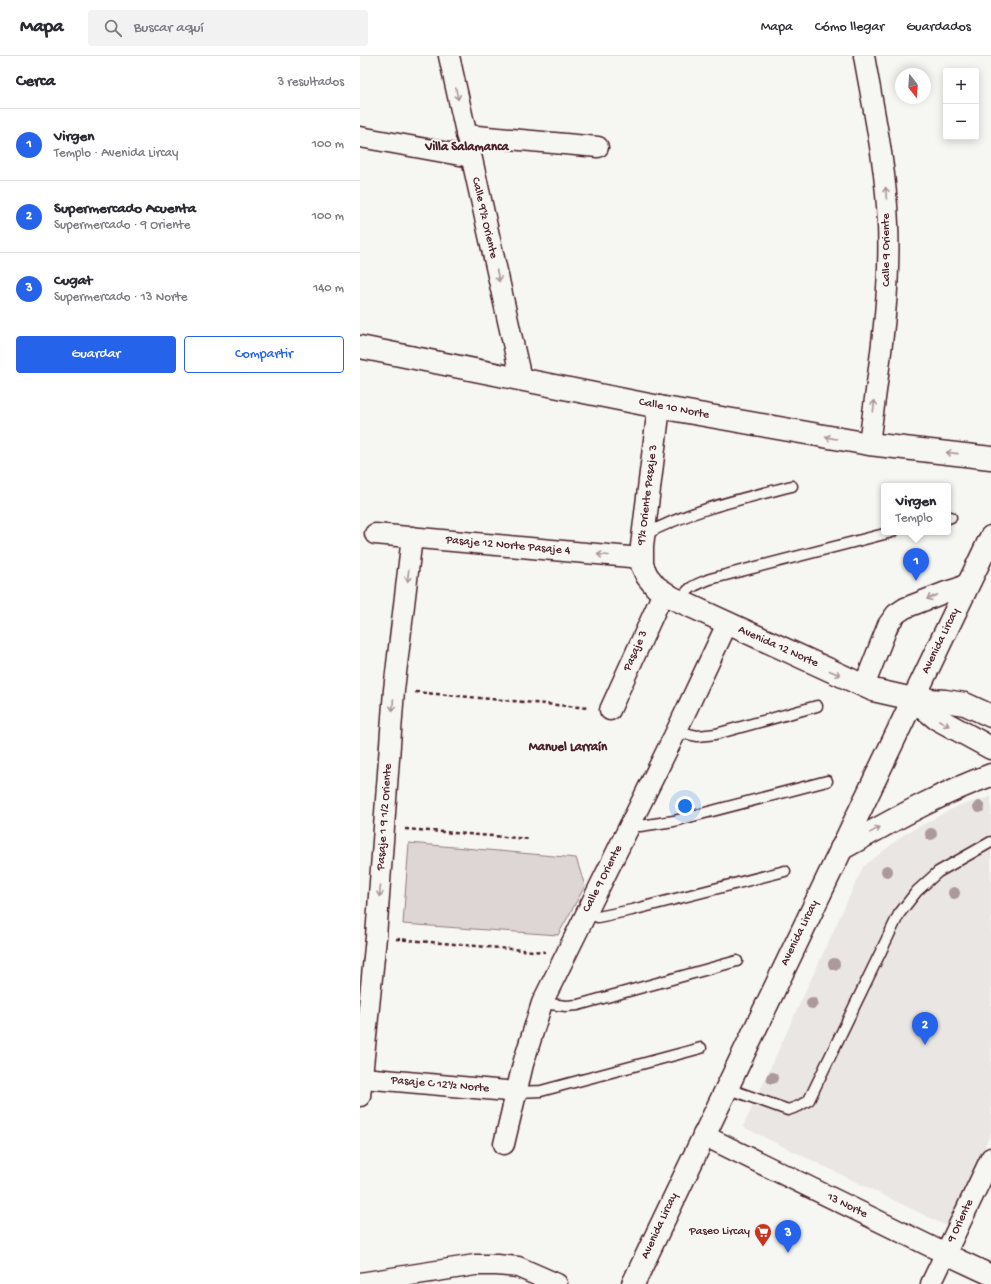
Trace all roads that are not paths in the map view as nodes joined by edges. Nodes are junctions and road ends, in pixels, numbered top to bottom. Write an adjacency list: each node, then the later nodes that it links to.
1 (449, 56): 3 (street, Calle 9½ Oriente, one-way to 3)
2 (864, 56): 10 (street, Calle 9 Oriente, one-way to 2)
3 (466, 135): 5 (street); 6 (street, Calle 9½ Oriente)
4 (360, 137): 6 (street)
5 (598, 147)
6 (471, 157): 8 (street, Calle 9½ Oriente, one-way to 8)
7 (360, 347): 8 (main road, Calle 10 Norte)
8 (521, 379): 9 (main road, Calle 10 Norte)
9 (659, 407): 10 (main road, Calle 10 Norte, one-way to 9); 15 (main road, 9½ Oriente Pasaje 3)
10 (869, 444): 11 (main road, Calle 10 Norte, one-way to 10)
11 (991, 458)
12 (792, 486): 15 (lane)
13 (375, 534): 16 (street, Pasaje 12 Norte Pasaje 4)
14 (881, 535): 21 (lane)
15 (643, 536): 18 (main road, 9½ Oriente Pasaje 3)
16 (412, 537): 18 (street, Pasaje 12 Norte Pasaje 4, one-way to 16); 40 (street, Pasaje 1 9 1/2 Oriente, one-way to 40)
17 (990, 540): 19 (main road); 20 (main road, Avenida Lircay)
18 (641, 558): 21 (main road, 9½ Oriente Pasaje 3)
19 (991, 573)
20 (968, 583): 23 (street, Avenida Lircay, one-way to 23); 24 (main road, Avenida Lircay)
21 (665, 592): 22 (main road, Avenida 12 Norte); 26 (street, Pasaje 3)
22 (727, 624): 23 (main road, Avenida 12 Norte, one-way to 23); 28 (street, Calle 9 Oriente)
23 (864, 686): 24 (main road, Avenida 12 Norte)
24 (913, 699): 27 (main road, Avenida 12 Norte); 29 (main road, Avenida 12 Norte, one-way to 29); 34 (main road, Avenida Lircay)
25 (817, 706): 28 (lane)
26 (610, 710)
27 (991, 716)
28 (676, 732): 32 (street, Calle 9 Oriente)
29 (991, 748)
30 (991, 775): 34 (main road, one-way to 30)
31 (827, 781): 32 (lane)
32 (631, 824): 36 (street, Calle 9 Oriente)
33 (991, 842): 41 (lane)
34 (841, 849): 41 (main road, Avenida Lircay)
35 (785, 871): 36 (lane)
36 (586, 913): 38 (street, Calle 9 Oriente)
37 (736, 961): 38 (lane)
38 (542, 1003): 42 (street, Calle 9 Oriente)
39 (702, 1048): 42 (lane)
40 (361, 1087): 42 (street, Pasaje C 12½ Norte)
41 (726, 1088): 43 (main road, Avenida Lircay)
42 (516, 1092): 44 (street, Calle 9 Oriente)
43 (703, 1135): 46 (street, 13 Norte); 50 (main road, Avenida Lircay)
44 (504, 1144)
45 (991, 1158): 46 (street, 9 Oriente)
46 (946, 1254): 47 (street, 13 Norte); 51 (street, 9 Oriente)
47 (991, 1275)
48 (360, 1283): 49 (street)
49 (557, 1284)
50 (633, 1284)
51 (931, 1284)

